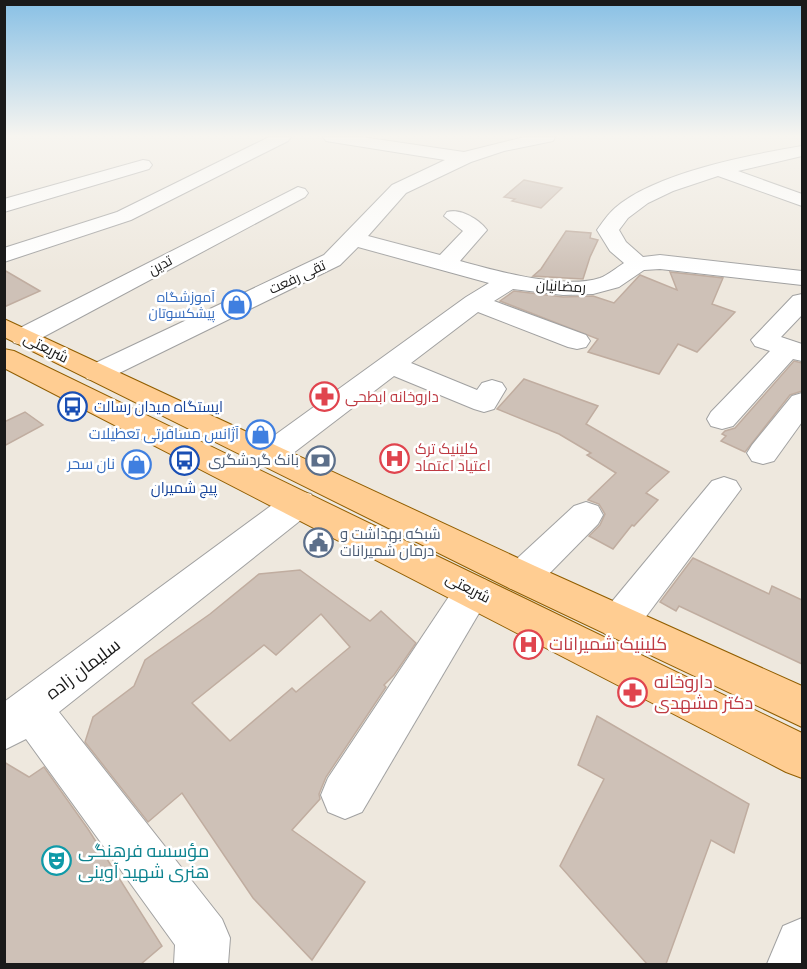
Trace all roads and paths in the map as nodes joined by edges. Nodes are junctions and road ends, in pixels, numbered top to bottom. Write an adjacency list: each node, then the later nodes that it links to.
1 (85, 182): 11 (street)
2 (192, 182): 17 (street)
3 (413, 182): 15 (street, تقی رفعت)
4 (679, 182): 8 (street)
5 (752, 182): 6 (street)
6 (774, 190): 9 (street); 10 (street)
7 (298, 193): 26 (street, تدین)
8 (642, 198): 12 (street); 19 (street)
9 (802, 200)
10 (752, 203)
11 (4, 206)
12 (669, 207)
13 (454, 216): 18 (street)
14 (419, 235): 16 (street)
15 (354, 239): 16 (street, رمضانیان); 30 (street, تقی رفعت)
16 (399, 251): 18 (street, رمضانیان)
17 (4, 255)
18 (445, 264): 21 (street, رمضانیان)
19 (638, 264): 20 (street); 22 (street, رمضانیان)
20 (802, 278)
21 (509, 281): 22 (street, رمضانیان); 24 (street)
22 (593, 287): 25 (street)
23 (802, 301): 28 (street)
24 (475, 302): 27 (street); 29 (street)
25 (582, 312)
26 (11, 340): 30 (main road, شریعتی); 37 (main road, شریعتی)
27 (577, 341)
28 (795, 351): 33 (street)
29 (392, 364): 31 (street); 35 (street)
30 (97, 373): 35 (main road, شریعتی)
31 (492, 389)
32 (802, 402): 34 (street)
33 (722, 419)
34 (764, 453)
35 (268, 456): 39 (main road, شریعتی)
36 (724, 489): 41 (street)
37 (299, 503): 40 (main road, شریعتی); 43 (street, سلیمان زاده)
38 (586, 515): 39 (street)
39 (522, 577): 41 (main road, شریعتی)
40 (473, 591): 44 (main road, شریعتی); 45 (street)
41 (619, 622): 42 (main road, شریعتی)
42 (802, 707)
43 (17, 719): 47 (street, سلیمان زاده)
44 (802, 756)
45 (345, 795)
46 (802, 945): 48 (street)
47 (201, 964)
48 (795, 964)

